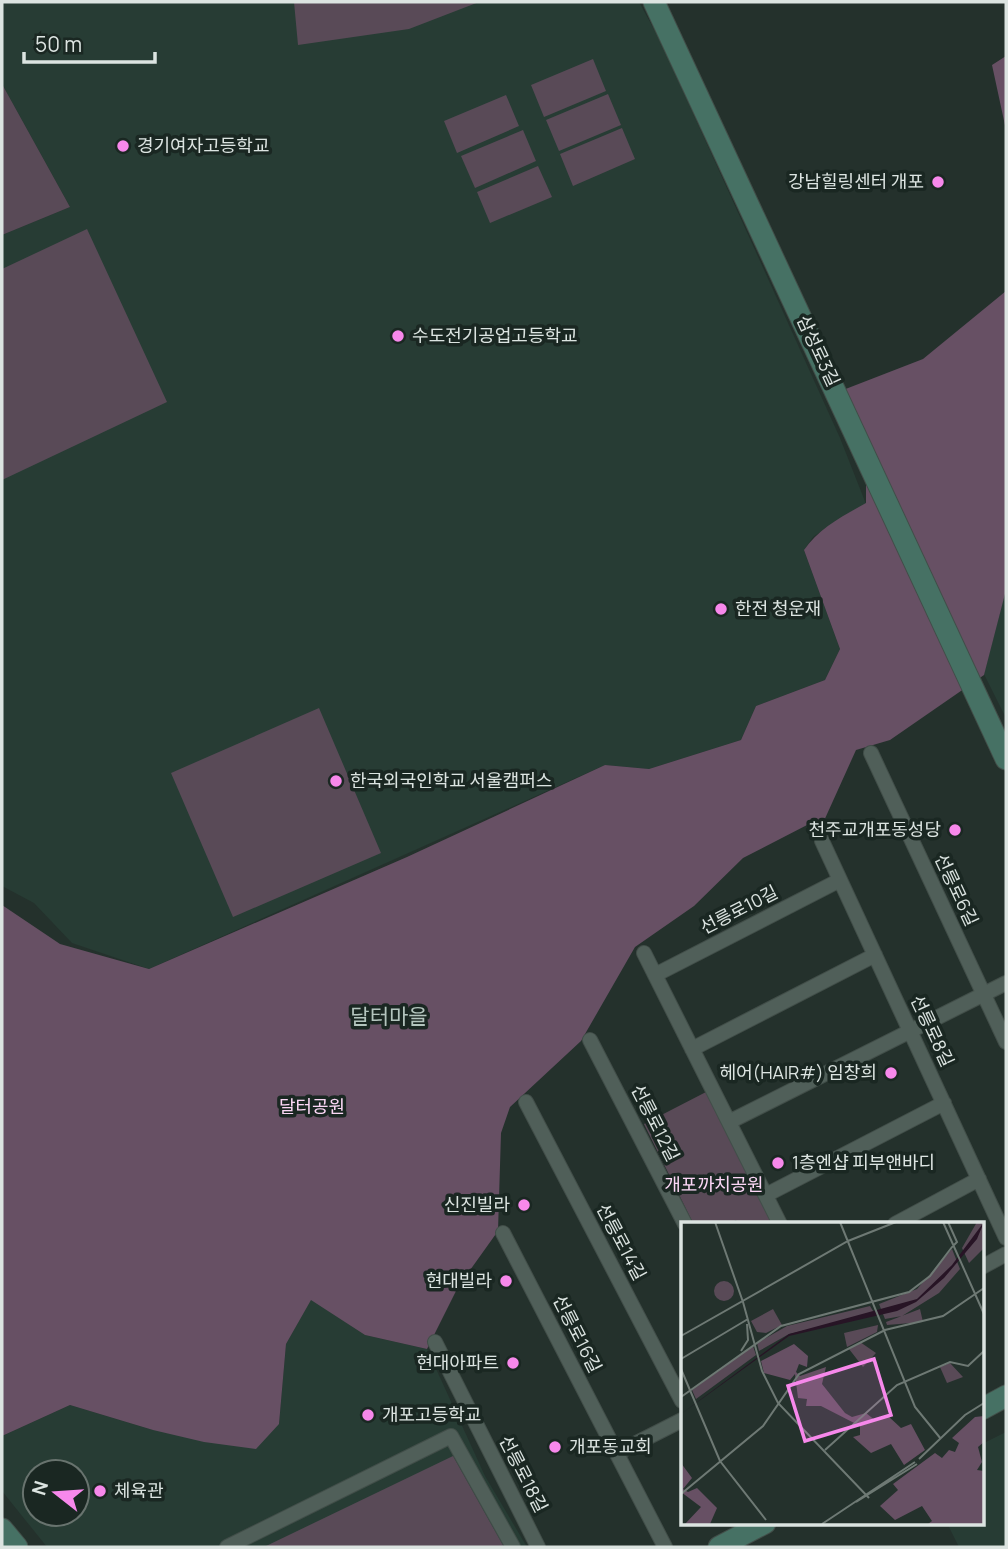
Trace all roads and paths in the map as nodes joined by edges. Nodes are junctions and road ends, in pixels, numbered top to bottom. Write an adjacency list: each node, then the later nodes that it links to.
1 (654, 2): 3 (street, 삼성로3길)
2 (871, 753): 10 (street, 선릉로6길)
3 (1006, 759)
4 (822, 841): 5 (street, 선릉로8길)
5 (840, 880): 7 (street, 선릉로8길); 8 (street, 선릉로10길)
6 (644, 953): 8 (street)
7 (875, 955): 11 (street, 선릉로8길); 14 (street)
8 (655, 975): 14 (street)
9 (1006, 983): 10 (street)
10 (984, 994): 11 (street); 13 (street, 선릉로6길)
11 (910, 1031): 16 (street, 선릉로8길); 17 (street)
12 (590, 1040): 20 (street, 선릉로12길)
13 (1006, 1042)
14 (692, 1049): 17 (street)
15 (526, 1102): 29 (street, 선릉로14길)
16 (944, 1103): 18 (street, 선릉로8길); 19 (street)
17 (729, 1122): 19 (street)
18 (979, 1180): 22 (street); 24 (street, 선릉로8길)
19 (766, 1195): 21 (street)
20 (684, 1222)
21 (780, 1222)
22 (897, 1222)
23 (503, 1233): 32 (street, 선릉로16길)
24 (1006, 1238)
25 (1006, 1254): 26 (street)
26 (984, 1266)
27 (435, 1342): 38 (street, 선릉로18길)
28 (1006, 1396): 30 (street)
29 (681, 1399)
30 (984, 1408)
31 (681, 1421): 32 (street)
32 (617, 1453): 39 (street, 선릉로16길)
33 (763, 1524): 40 (street)
34 (2, 1530): 35 (street)
35 (17, 1547)
36 (227, 1547): 37 (street)
37 (513, 1547)
38 (538, 1547)
39 (665, 1547)
40 (719, 1547)

